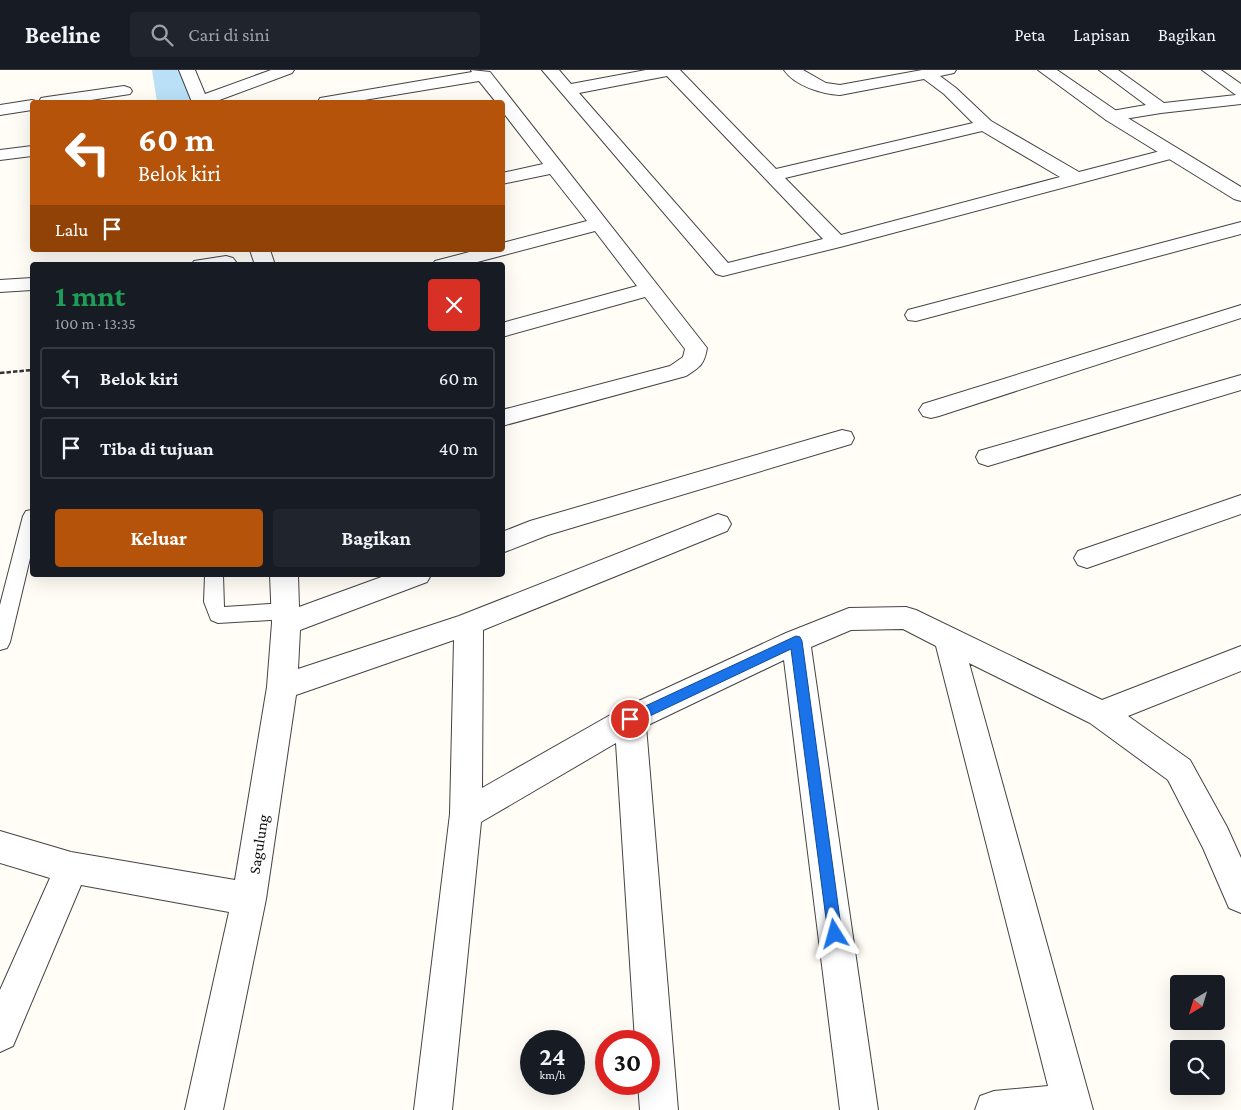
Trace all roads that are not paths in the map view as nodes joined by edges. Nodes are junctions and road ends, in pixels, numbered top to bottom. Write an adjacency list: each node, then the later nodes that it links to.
1 (186, 70): 19 (street)
2 (286, 70): 13 (street)
3 (298, 70): 13 (street)
4 (550, 70): 15 (street)
5 (671, 70): 15 (street); 34 (street)
6 (792, 70): 12 (street)
7 (948, 70): 12 (street)
8 (1046, 70): 27 (street)
9 (1107, 70): 24 (street)
10 (1210, 70): 16 (street)
11 (481, 72): 21 (street); 22 (street)
12 (927, 74): 28 (street)
13 (264, 78): 20 (street)
14 (124, 90): 18 (street)
15 (568, 90): 40 (street)
16 (1241, 91)
17 (1241, 99): 24 (street)
18 (61, 100)
19 (199, 100)
20 (205, 100)
21 (336, 100)
22 (497, 100)
23 (30, 105): 25 (street)
24 (1161, 108): 27 (street)
25 (0, 110)
26 (505, 114): 29 (street)
27 (1112, 116): 31 (street)
28 (985, 125): 34 (street); 36 (street)
29 (512, 126): 33 (street)
30 (30, 150): 32 (street)
31 (1172, 153): 36 (street); 37 (street)
32 (0, 155)
33 (556, 167): 35 (street); 38 (street)
34 (773, 175): 40 (street)
35 (505, 178)
36 (1077, 178): 40 (street)
37 (1241, 195)
38 (600, 224): 41 (street); 48 (street)
39 (1241, 228): 50 (street)
40 (837, 242)
41 (505, 249)
42 (494, 252): 45 (street)
43 (226, 259): 44 (street)
44 (214, 262)
45 (454, 262)
46 (30, 284): 47 (street)
47 (0, 286)
48 (651, 289): 51 (street); 54 (street)
49 (1241, 311): 53 (street)
50 (916, 315)
51 (505, 329)
52 (1241, 382): 56 (street)
53 (931, 410)
54 (505, 417)
55 (842, 438): 60 (street)
56 (988, 457)
57 (1241, 504): 61 (street)
58 (30, 524): 69 (lane)
59 (718, 524): 66 (street)
60 (505, 542)
61 (1087, 558)
62 (214, 577): 65 (lane)
63 (284, 577): 65 (street, Sagulung)
64 (410, 577): 65 (street)
65 (286, 617): 71 (street, Sagulung)
66 (469, 624): 71 (street); 74 (street)
67 (948, 637): 68 (street); 72 (street); 80 (street)
68 (796, 641): 73 (street); 84 (street)
69 (0, 642)
70 (1241, 658): 72 (street)
71 (282, 687): 78 (street, Sagulung)
72 (1101, 714): 77 (street)
73 (630, 719): 74 (street); 83 (street)
74 (466, 814): 82 (street)
75 (0, 847): 76 (street)
76 (71, 868): 78 (street); 79 (street)
77 (1241, 896)
78 (249, 899): 81 (street, Sagulung)
79 (0, 1032)
80 (1073, 1106): 85 (street)
81 (204, 1110)
82 (433, 1110)
83 (659, 1110)
84 (859, 1110)
85 (994, 1110)

